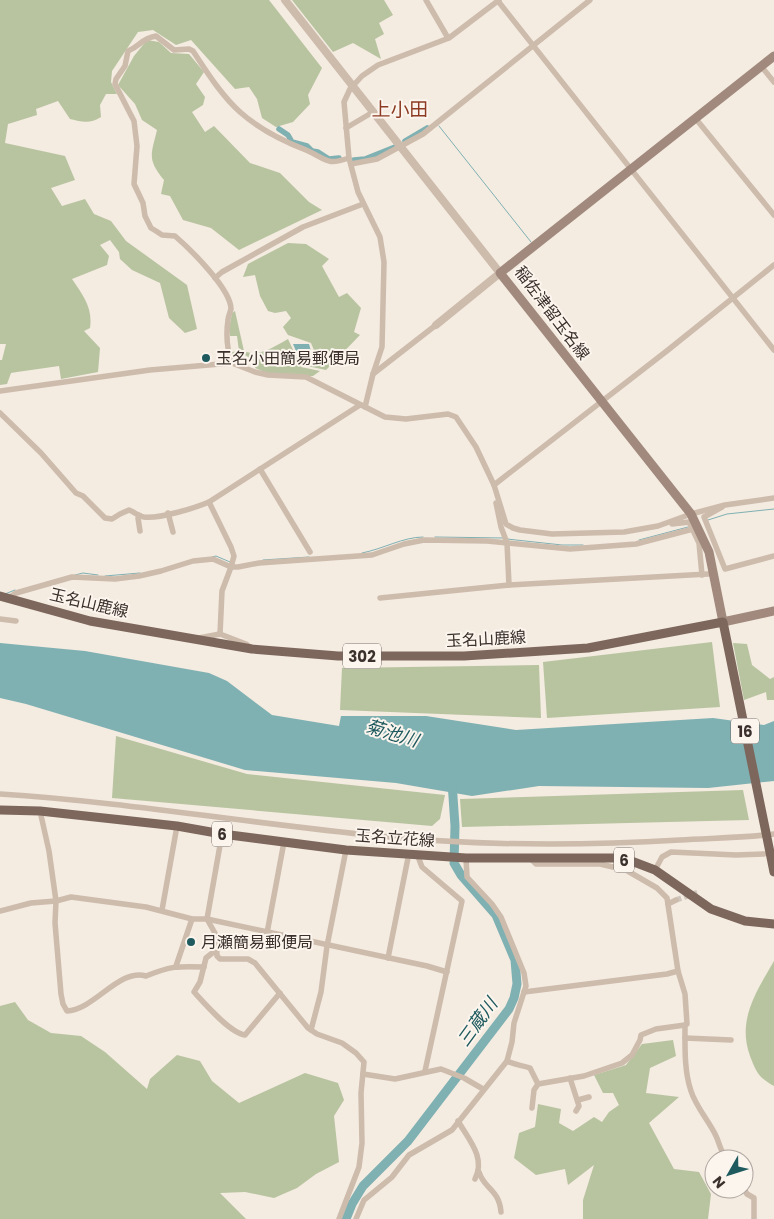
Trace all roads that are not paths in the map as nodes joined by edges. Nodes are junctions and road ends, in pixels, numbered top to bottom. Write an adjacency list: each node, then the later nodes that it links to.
1 (284, 0): 10 (street)
2 (426, 0): 5 (street)
3 (499, 0): 5 (street); 6 (street)
4 (590, 0): 6 (street)
5 (448, 38): 10 (street)
6 (534, 46): 14 (street); 16 (street)
7 (774, 56): 8 (main road, 稲佐津留玉名線)
8 (762, 66): 9 (street); 12 (main road, 稲佐津留玉名線)
9 (774, 82)
10 (352, 86): 11 (street); 13 (street)
11 (373, 112): 13 (street); 14 (street)
12 (697, 117): 16 (main road, 稲佐津留玉名線); 18 (street)
13 (346, 128): 15 (street)
14 (401, 147): 15 (street); 20 (street)
15 (350, 161): 17 (street); 21 (street)
16 (630, 169): 20 (main road, 稲佐津留玉名線); 22 (street)
17 (363, 204): 21 (street); 26 (street)
18 (774, 215)
19 (774, 265): 22 (street)
20 (500, 274): 23 (street); 28 (main road, 稲佐津留玉名線)
21 (215, 278): 25 (street)
22 (732, 297): 24 (street); 28 (street)
23 (436, 325): 26 (street)
24 (774, 350)
25 (232, 363): 27 (street); 29 (street)
26 (373, 374): 29 (street)
27 (0, 391)
28 (602, 402): 32 (street); 38 (main road, 稲佐津留玉名線)
29 (362, 406): 31 (street); 32 (street)
30 (0, 413): 39 (street)
31 (260, 469): 35 (street); 45 (street)
32 (494, 485): 34 (street)
33 (774, 498): 36 (street)
34 (498, 499): 40 (street); 44 (street)
35 (209, 502): 37 (street); 47 (street)
36 (725, 505): 38 (street); 46 (street)
37 (168, 513): 39 (street); 43 (street)
38 (691, 514): 40 (street); 54 (main road, 稲佐津留玉名線)
39 (139, 515): 42 (street)
40 (658, 526): 41 (street)
41 (693, 529): 44 (street); 48 (street)
42 (140, 531)
43 (173, 532)
44 (508, 542): 47 (street); 48 (street)
45 (310, 552)
46 (774, 556)
47 (232, 564): 49 (street); 55 (street)
48 (509, 585): 50 (street)
49 (5, 597): 56 (main road, 玉名山鹿線 / 302)
50 (380, 598)
51 (774, 611): 54 (main road, 302)
52 (0, 619): 53 (street)
53 (16, 621)
54 (723, 622): 57 (main road, 玉名山鹿線 / 302); 62 (main road, 16)
55 (220, 634): 56 (street); 57 (street)
56 (194, 639): 57 (main road, 玉名山鹿線 / 302)
57 (252, 649)
58 (0, 794): 62 (street)
59 (0, 810): 60 (main road, 玉名立花線 / 6)
60 (40, 811): 61 (main road, 玉名立花線 / 6); 73 (street)
61 (177, 826): 63 (main road, 玉名立花線 / 6); 75 (street)
62 (769, 833): 71 (main road, 16)
63 (222, 834): 64 (main road, 玉名立花線 / 6); 78 (street)
64 (284, 842): 65 (main road, 玉名立花線 / 6); 80 (street)
65 (346, 850): 66 (main road, 玉名立花線 / 6); 81 (street)
66 (413, 854): 68 (main road, 玉名立花線 / 6); 83 (street); 87 (street)
67 (764, 854): 70 (street)
68 (462, 858): 69 (main road, 玉名立花線 / 6); 88 (street)
69 (530, 859): 70 (main road, 玉名立花線 / 6); 74 (street)
70 (654, 870): 79 (main road, 玉名立花線 / 6)
71 (774, 872)
72 (676, 900): 74 (street)
73 (56, 901): 75 (street); 76 (street); 84 (street)
74 (668, 904): 86 (street)
75 (162, 910): 77 (street)
76 (0, 911)
77 (192, 919): 78 (street); 84 (street)
78 (207, 919): 80 (street); 82 (street)
79 (774, 924)
80 (267, 933): 81 (street)
81 (327, 946): 83 (street); 91 (street)
82 (216, 950): 85 (street); 89 (street)
83 (388, 958): 87 (street)
84 (176, 966): 85 (street)
85 (204, 967): 89 (street)
86 (678, 971): 88 (street); 90 (street)
87 (447, 972): 95 (street)
88 (524, 992): 94 (street)
89 (280, 993): 91 (street)
90 (685, 1025): 92 (street); 97 (street)
91 (311, 1030): 96 (street)
92 (685, 1038): 93 (street); 105 (street)
93 (731, 1040)
94 (507, 1061): 98 (street); 99 (street)
95 (425, 1071): 96 (street); 99 (street)
96 (363, 1074): 110 (street)
97 (570, 1078): 98 (street); 101 (street)
98 (538, 1084): 102 (street)
99 (483, 1089): 104 (street)
100 (589, 1097): 101 (street)
101 (578, 1100): 103 (street)
102 (532, 1108)
103 (576, 1111)
104 (458, 1121): 106 (street); 111 (street)
105 (721, 1149)
106 (479, 1172): 107 (street); 109 (street)
107 (475, 1179)
108 (754, 1199): 112 (street)
109 (501, 1212)
110 (338, 1219)
111 (356, 1219)
112 (754, 1219)

